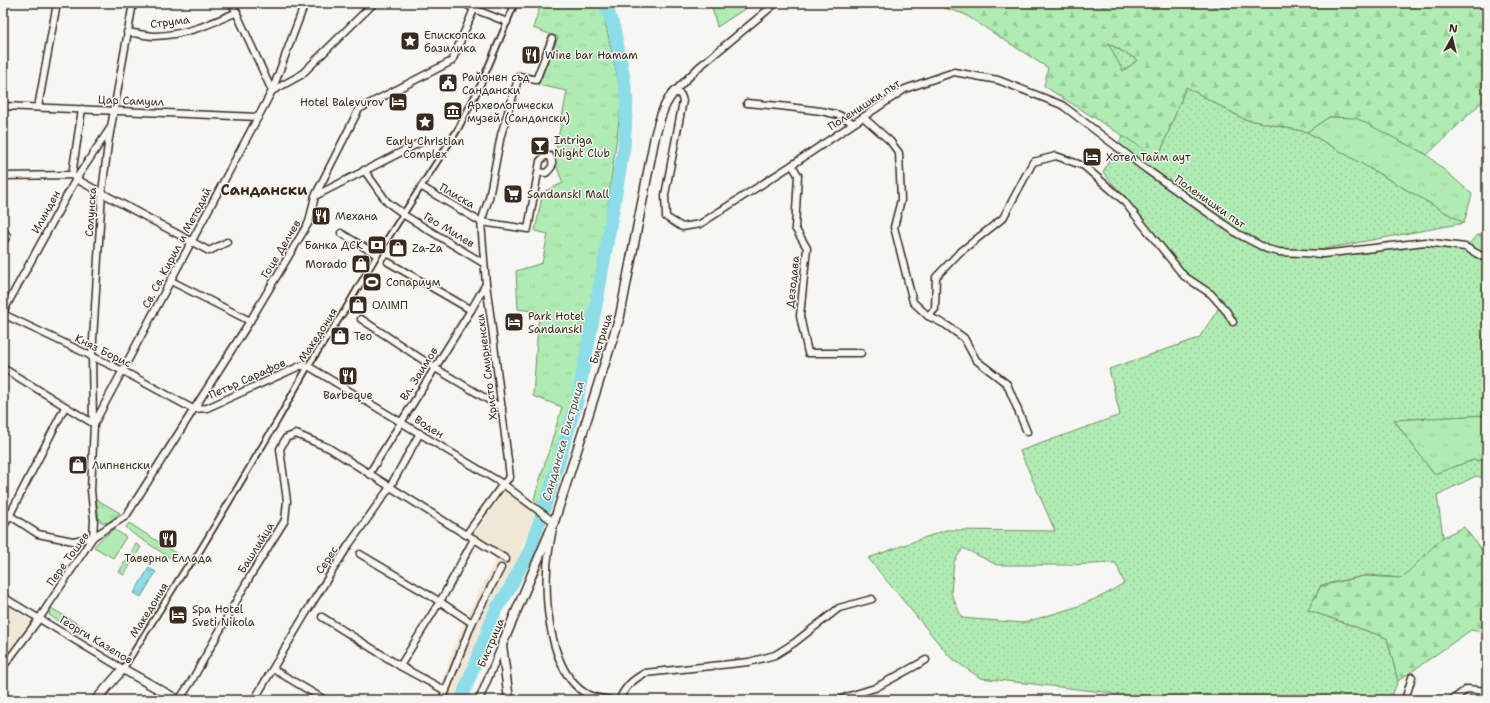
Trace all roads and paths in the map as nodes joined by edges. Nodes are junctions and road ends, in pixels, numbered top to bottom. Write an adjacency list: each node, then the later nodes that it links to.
1 (57, 3): 18 (street)
2 (133, 3): 12 (street, Солунска)
3 (232, 3): 10 (street)
4 (305, 3): 14 (street, Св. Св. Кирил и Методий)
5 (374, 3): 14 (street)
6 (464, 3): 9 (street)
7 (515, 3): 11 (street, Македония)
8 (776, 3): 15 (street)
9 (474, 9): 11 (street); 33 (street, Гоце Делчев)
10 (237, 12): 12 (street, Струма); 14 (street)
11 (506, 22): 31 (street, Македония)
12 (127, 32): 20 (street, Солунска)
13 (552, 39): 35 (street)
14 (272, 91): 21 (street, Св. Св. Кирил и Методий)
15 (675, 91): 26 (street, Поленишки път); 71 (street, Бистрица)
16 (747, 103): 24 (street)
17 (3, 106): 18 (street, Цар Самуил)
18 (38, 107): 19 (street, Цар Самуил)
19 (82, 109): 20 (street, Цар Самуил); 30 (street)
20 (114, 111): 21 (street, Цар Самуил); 23 (street, Солунска)
21 (258, 117): 39 (street, Св. Св. Кирил и Методий)
22 (863, 117): 24 (street, Поленишки път); 42 (street, Поленишки път); 49 (street)
23 (112, 124): 30 (street, Илинден); 32 (street, Солунска)
24 (853, 124): 26 (street, Поленишки път)
25 (419, 143): 27 (street)
26 (792, 165): 53 (street, Дезодава)
27 (364, 170): 33 (street); 34 (street, Гео Милев)
28 (538, 172): 35 (street)
29 (3, 176): 30 (street)
30 (74, 177): 32 (street); 48 (street, Илинден)
31 (422, 187): 34 (street, Македония); 35 (street, Плиска)
32 (102, 192): 39 (street); 54 (street, Солунска)
33 (315, 196): 51 (street, Гоце Делчев)
34 (402, 213): 41 (street, Македония); 44 (street, Гео Милев)
35 (481, 222): 44 (street, Христо Смирненски)
36 (3, 230): 38 (street)
37 (340, 233): 41 (street)
38 (3, 242)
39 (191, 242): 40 (street); 45 (street, Св. Св. Кирил и Методий)
40 (227, 242)
41 (377, 255): 55 (street, Македония)
42 (1487, 259)
43 (388, 262): 47 (street)
44 (483, 263): 46 (street, Христо Смирненски)
45 (171, 281): 51 (street); 58 (street, Св. Св. Кирил и Методий)
46 (486, 284): 47 (street, Вл. Заимов); 60 (street, Христо Смирненски)
47 (471, 310): 57 (street, Вл. Заимов)
48 (3, 313): 54 (street, Княз Борис)
49 (928, 316): 52 (street); 64 (street)
50 (361, 319): 57 (street)
51 (250, 321): 61 (street, Гоце Делчев)
52 (1233, 322)
53 (861, 353)
54 (92, 356): 58 (street, Княз Борис); 63 (street, Солунска)
55 (308, 366): 61 (street, Петър Сарафов); 62 (street, Воден); 89 (street, Македония)
56 (3, 368): 59 (street)
57 (435, 368): 60 (street); 62 (street, Вл. Заимов)
58 (123, 371): 61 (street, Княз Борис); 63 (street, Св. Св. Кирил и Методий)
59 (65, 407): 63 (street); 70 (street)
60 (502, 408): 67 (street, Христо Смирненски)
61 (193, 409): 74 (street, Пере Тошев)
62 (401, 421): 65 (street, Воден); 66 (street, Вл. Заимов)
63 (94, 424): 74 (street, Солунска)
64 (1027, 432)
65 (420, 433): 67 (street, Воден); 68 (street, Серес)
66 (369, 474): 68 (street, Башлийца); 95 (street, Башлийца)
67 (503, 484): 71 (street, Воден); 73 (street)
68 (390, 487): 73 (street, Башлийца); 90 (street, Серес)
69 (3, 511): 70 (street)
70 (10, 516): 72 (street); 74 (street)
71 (551, 520): 85 (street, Бистрица); 101 (street)
72 (3, 528)
73 (466, 535): 75 (street, Башлийца)
74 (93, 537): 83 (street, Пере Тошев)
75 (474, 539): 77 (street, Башлийца); 81 (street)
76 (360, 554): 81 (street)
77 (506, 559)
78 (500, 568): 84 (street)
79 (3, 597): 83 (street, Георги Казепов)
80 (872, 599): 102 (street)
81 (439, 602): 84 (street); 87 (street)
82 (322, 617): 87 (street)
83 (38, 618): 88 (street, Пере Тошев); 89 (street, Георги Казепов)
84 (472, 623): 93 (street)
85 (502, 645): 99 (street, Бистрица); 100 (street)
86 (926, 660): 103 (street)
87 (400, 666): 93 (street)
88 (3, 667)
89 (123, 669): 94 (street); 95 (street, Георги Казепов)
90 (273, 669): 96 (street, Серес); 97 (street)
91 (1412, 677): 104 (street)
92 (1487, 691): 105 (street)
93 (446, 692): 98 (street)
94 (96, 700)
95 (179, 700)
96 (254, 700)
97 (325, 700)
98 (442, 700)
99 (479, 700)
100 (509, 700)
101 (611, 700)
102 (619, 700)
103 (841, 700)
104 (1406, 700)
105 (1452, 700)

